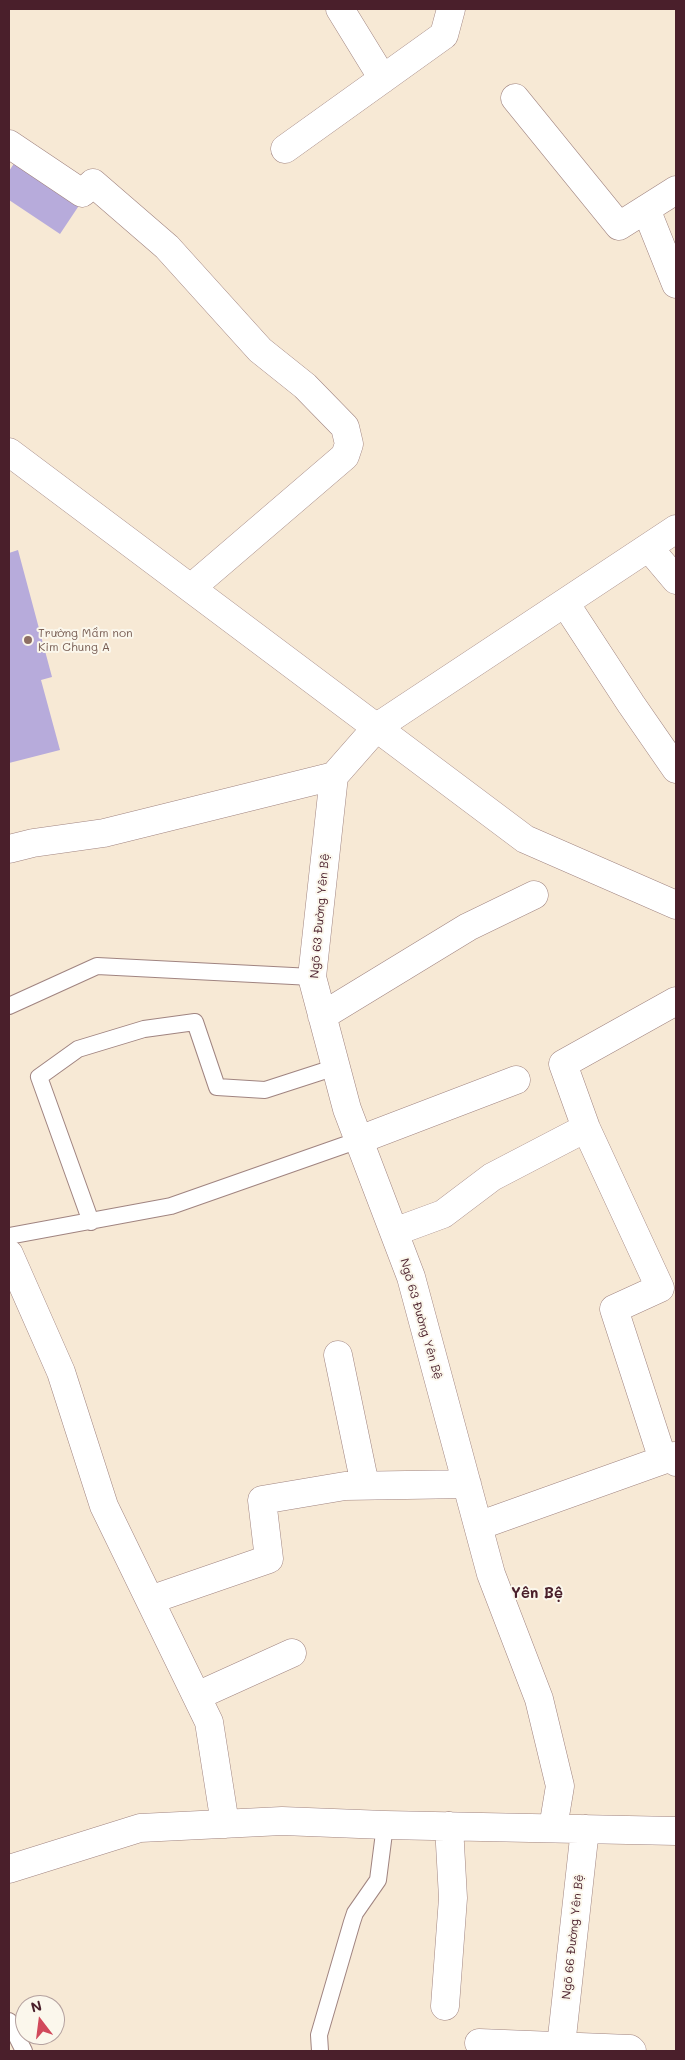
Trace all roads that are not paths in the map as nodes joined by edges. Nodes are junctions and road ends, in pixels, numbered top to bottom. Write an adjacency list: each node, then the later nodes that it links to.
1 (340, 9): 3 (street)
2 (451, 9): 3 (street)
3 (383, 79): 6 (street)
4 (515, 98): 8 (street)
5 (9, 144): 14 (street)
6 (285, 149)
7 (676, 190): 8 (street)
8 (646, 209): 9 (street)
9 (676, 284)
10 (9, 452): 14 (street)
11 (676, 529): 12 (street)
12 (649, 548): 13 (street); 15 (street)
13 (676, 580)
14 (191, 588): 16 (street)
15 (565, 603): 16 (street); 17 (street)
16 (377, 727): 18 (street); 21 (street)
17 (676, 768)
18 (334, 776): 19 (street); 22 (street, Ngõ 63 Đường Yên Bệ)
19 (9, 849)
20 (534, 895): 25 (street)
21 (676, 904)
22 (312, 977): 24 (lane); 25 (street, Ngõ 63 Đường Yên Bệ)
23 (676, 1001): 28 (street)
24 (9, 1006)
25 (322, 1016): 26 (street, Ngõ 63 Đường Yên Bệ)
26 (336, 1067): 29 (street, Ngõ 63 Đường Yên Bệ); 30 (lane)
27 (516, 1080): 29 (street)
28 (586, 1128): 31 (street); 35 (street)
29 (359, 1140): 30 (lane); 31 (street, Ngõ 63 Đường Yên Bệ)
30 (91, 1222): 32 (lane)
31 (394, 1232): 36 (street, Ngõ 63 Đường Yên Bệ)
32 (9, 1236)
33 (9, 1254): 39 (street)
34 (338, 1355): 37 (street)
35 (670, 1461): 38 (street)
36 (467, 1484): 37 (street); 38 (street, Ngõ 63 Đường Yên Bệ)
37 (365, 1485): 39 (street)
38 (478, 1526): 45 (street, Ngõ 63 Đường Yên Bệ)
39 (150, 1600): 41 (street)
40 (292, 1653): 41 (street)
41 (197, 1696): 42 (street)
42 (225, 1824): 43 (street); 48 (street)
43 (384, 1826): 44 (street); 54 (lane)
44 (449, 1826): 45 (street); 49 (street)
45 (553, 1828): 46 (street)
46 (585, 1829): 47 (street); 52 (street, Ngõ 66 Đường Yên Bệ)
47 (676, 1831)
48 (9, 1869)
49 (445, 2006)
50 (9, 2021): 53 (lane)
51 (479, 2044): 52 (street)
52 (561, 2046): 55 (street)
53 (24, 2051)
54 (320, 2051)
55 (632, 2051)

